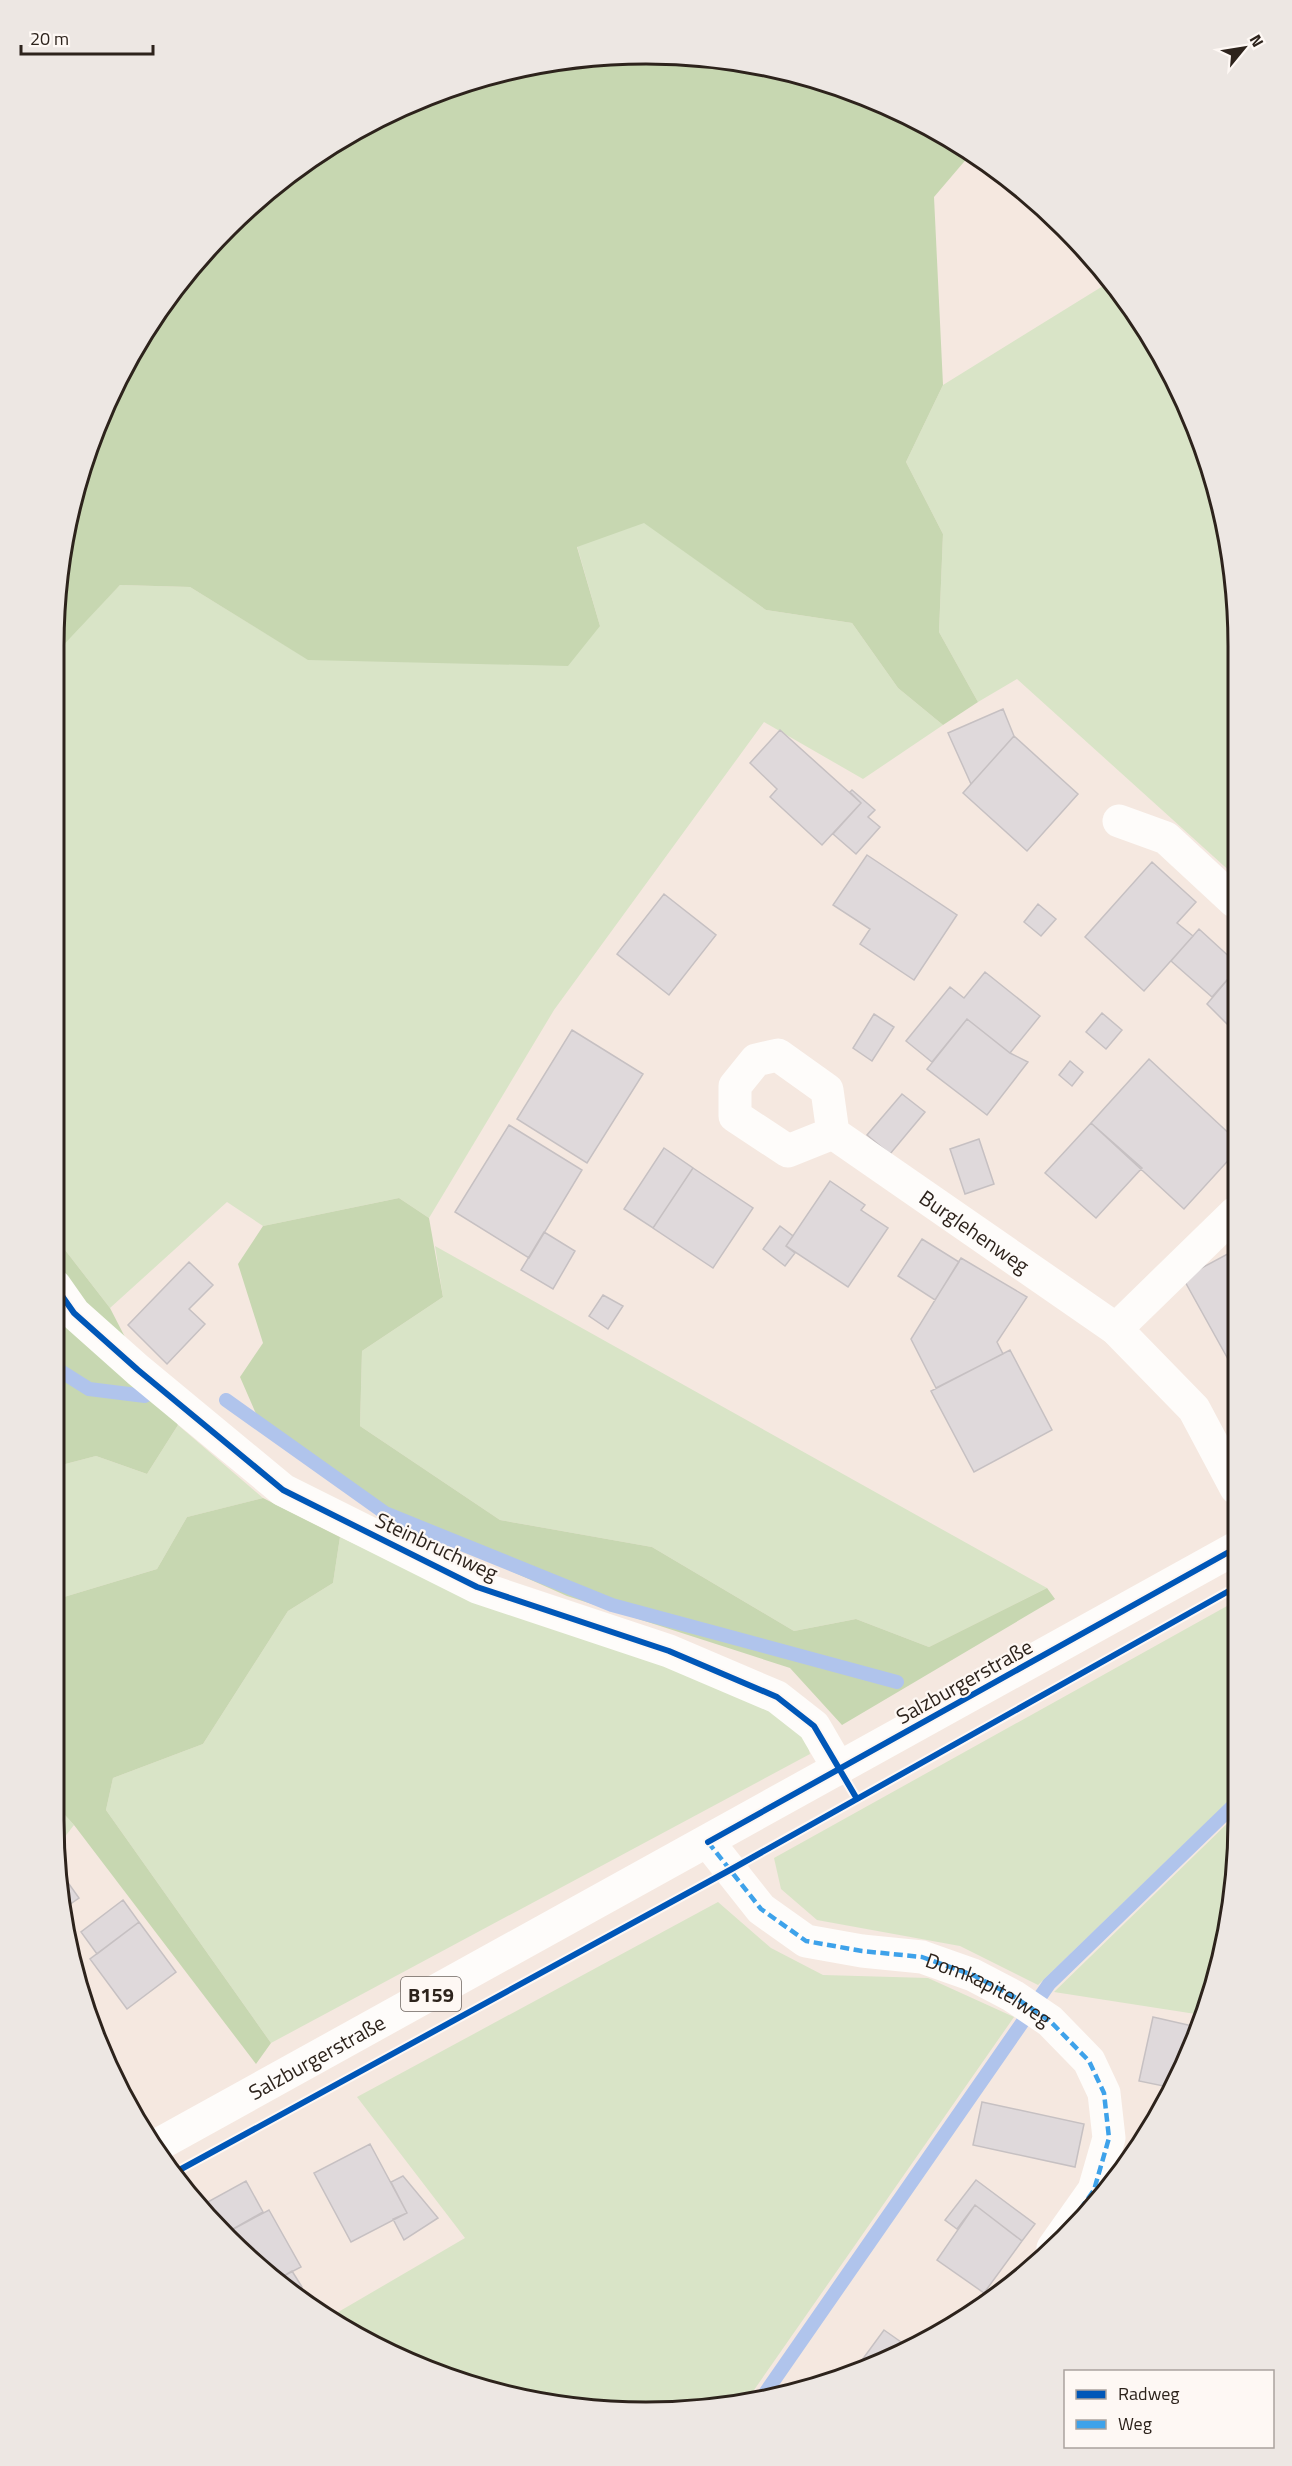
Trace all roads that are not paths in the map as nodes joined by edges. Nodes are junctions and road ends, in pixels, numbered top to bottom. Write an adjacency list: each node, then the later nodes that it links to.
1 (1119, 821): 2 (street)
2 (1228, 895)
3 (833, 1133): 6 (street, Burglehenweg)
4 (1228, 1220): 6 (street)
5 (64, 1299): 9 (street, Steinbruchweg)
6 (1116, 1329): 7 (street, Burglehenweg)
7 (1228, 1473)
8 (1228, 1552): 9 (street, Salzburgerstraße / B159)
9 (835, 1762): 10 (street, Salzburgerstraße / B159)
10 (708, 1842): 11 (street, Salzburgerstraße / B159); 12 (street, Domkapitelweg)
11 (163, 2142)
12 (1094, 2190)

